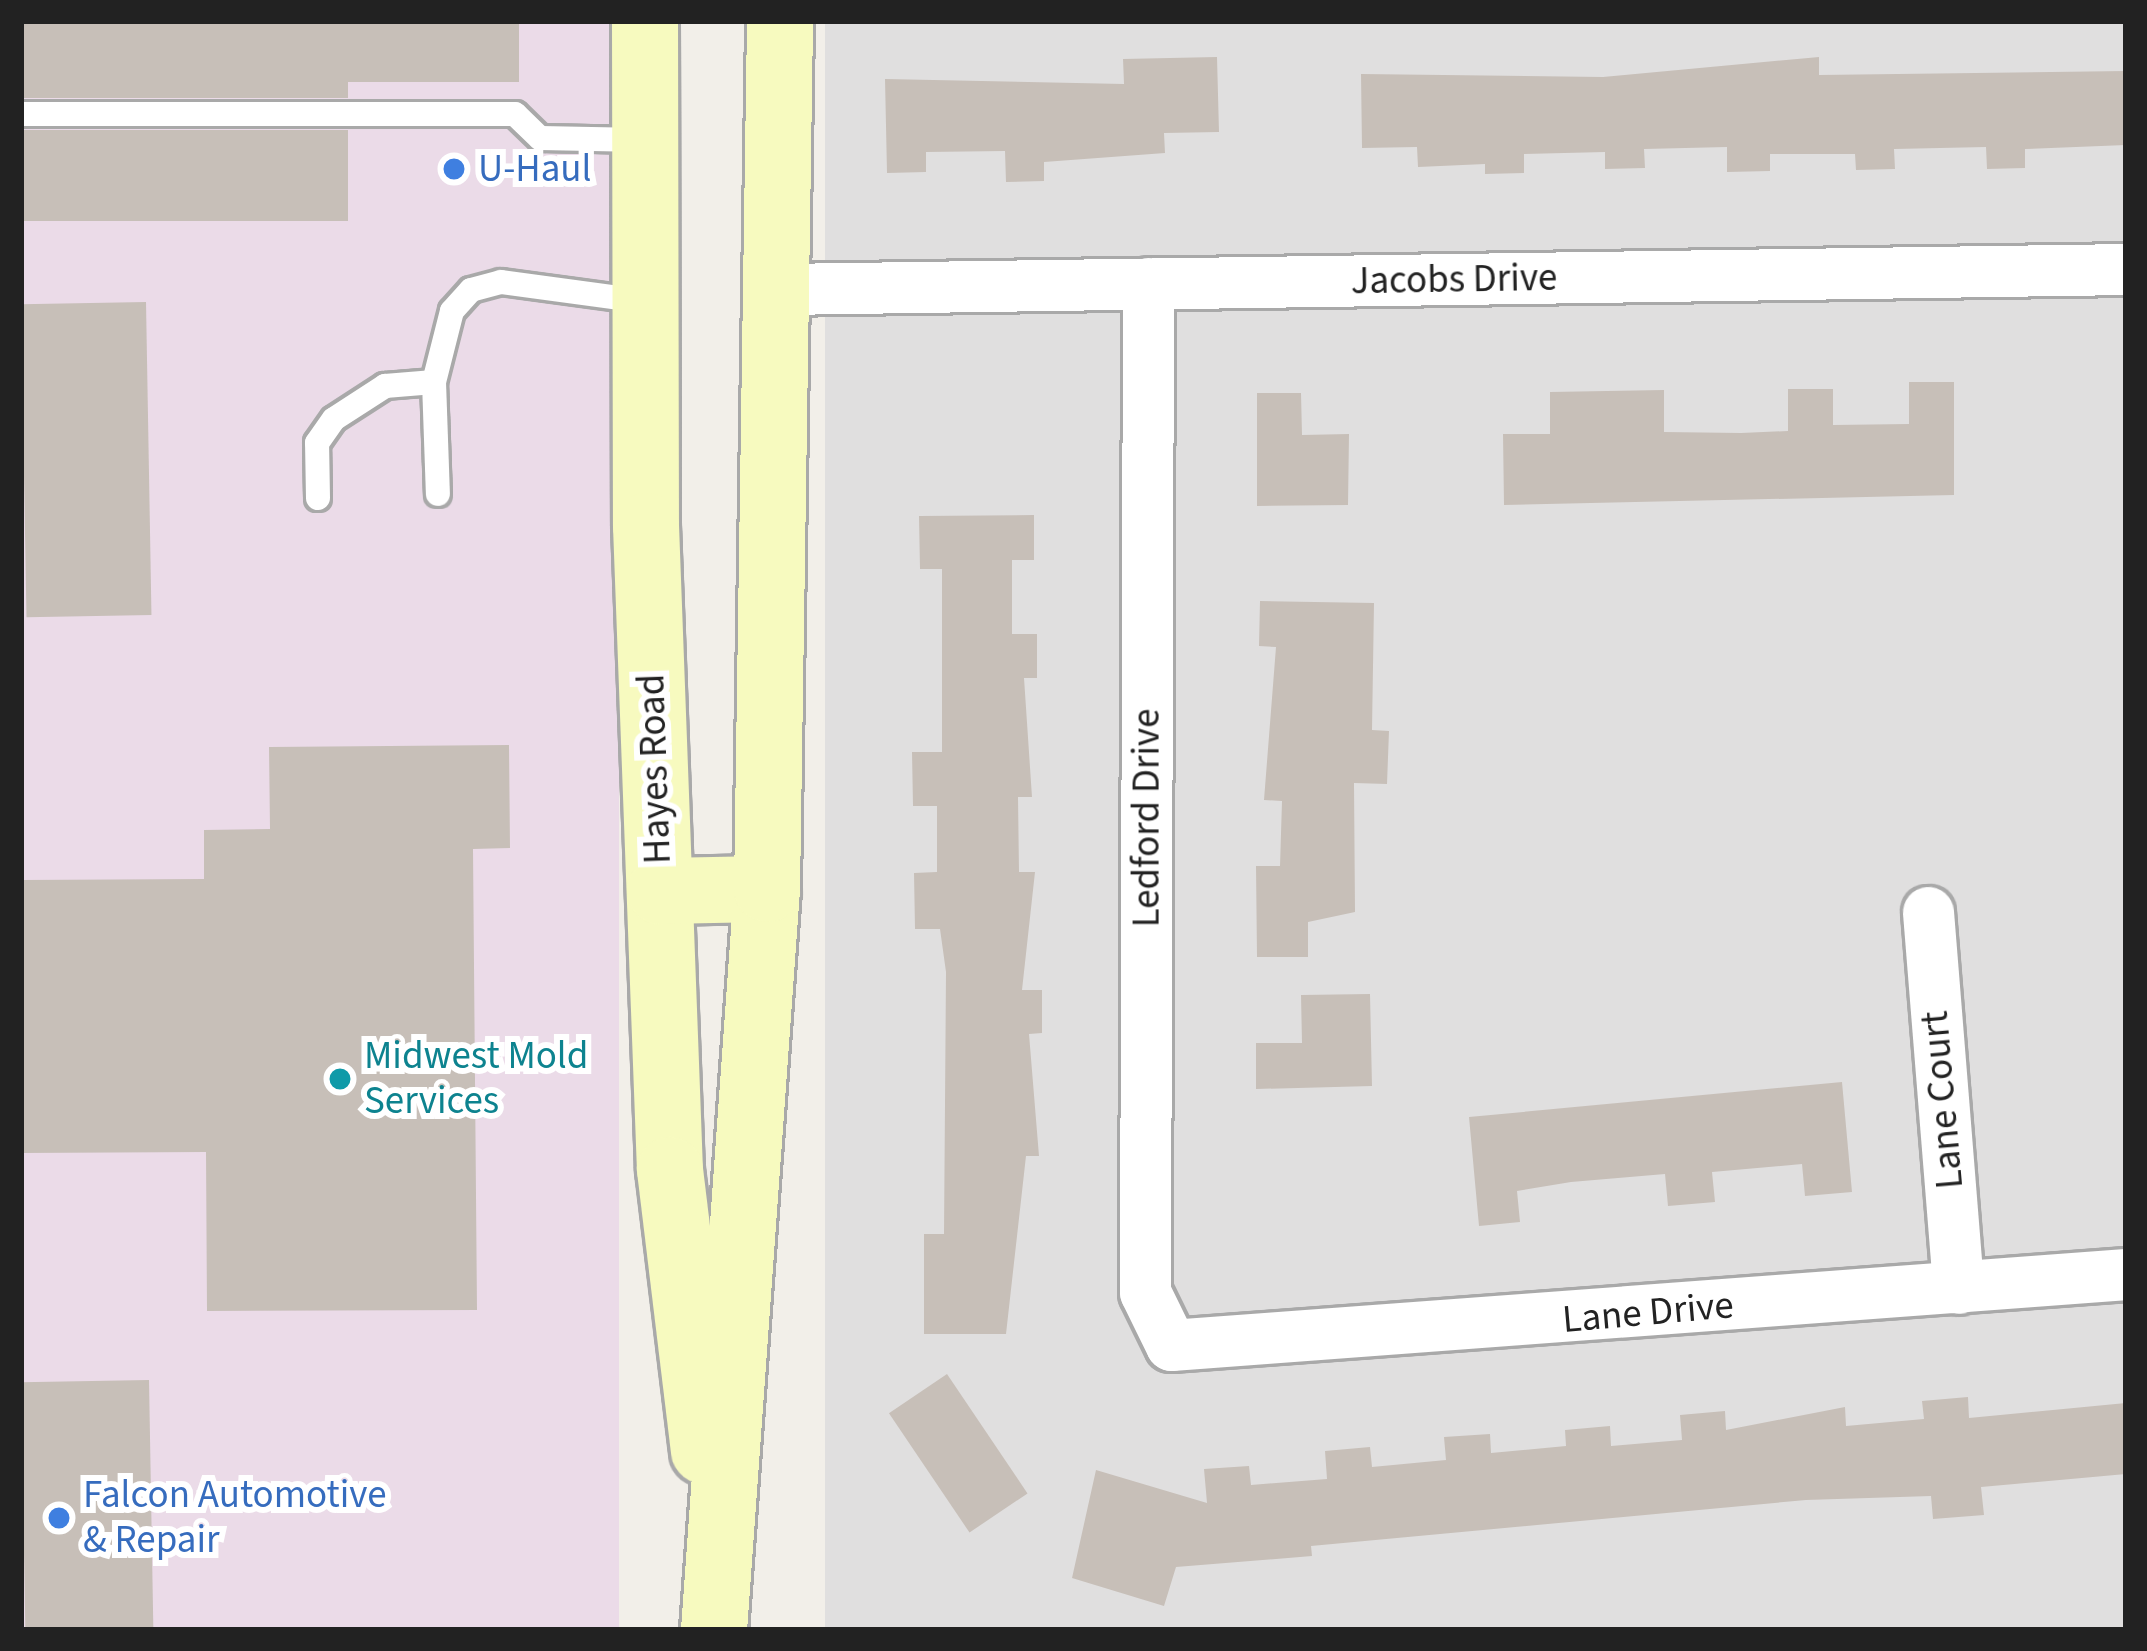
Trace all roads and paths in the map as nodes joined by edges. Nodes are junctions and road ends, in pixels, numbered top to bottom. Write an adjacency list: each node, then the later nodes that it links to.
1 (645, 21): 4 (street, Hayes Road)
2 (780, 21): 7 (street, Hayes Road)
3 (21, 114): 4 (lane)
4 (645, 140): 8 (street, Hayes Road)
5 (2126, 269): 6 (street, Jacobs Drive)
6 (1148, 284): 7 (street, Jacobs Drive); 17 (street, Ledford Drive)
7 (781, 289): 12 (street, Hayes Road)
8 (644, 301): 9 (lane); 13 (street, Hayes Road)
9 (434, 382): 10 (lane); 11 (lane)
10 (437, 494)
11 (318, 498)
12 (767, 889): 13 (street); 18 (street, Hayes Road)
13 (660, 891): 18 (street, Hayes Road)
14 (1928, 912): 16 (street, Lane Court)
15 (2126, 1274): 16 (street, Lane Drive)
16 (1958, 1288): 17 (street, Lane Drive)
17 (1171, 1345)
18 (715, 1514): 19 (street, Hayes Road)
19 (714, 1630)

